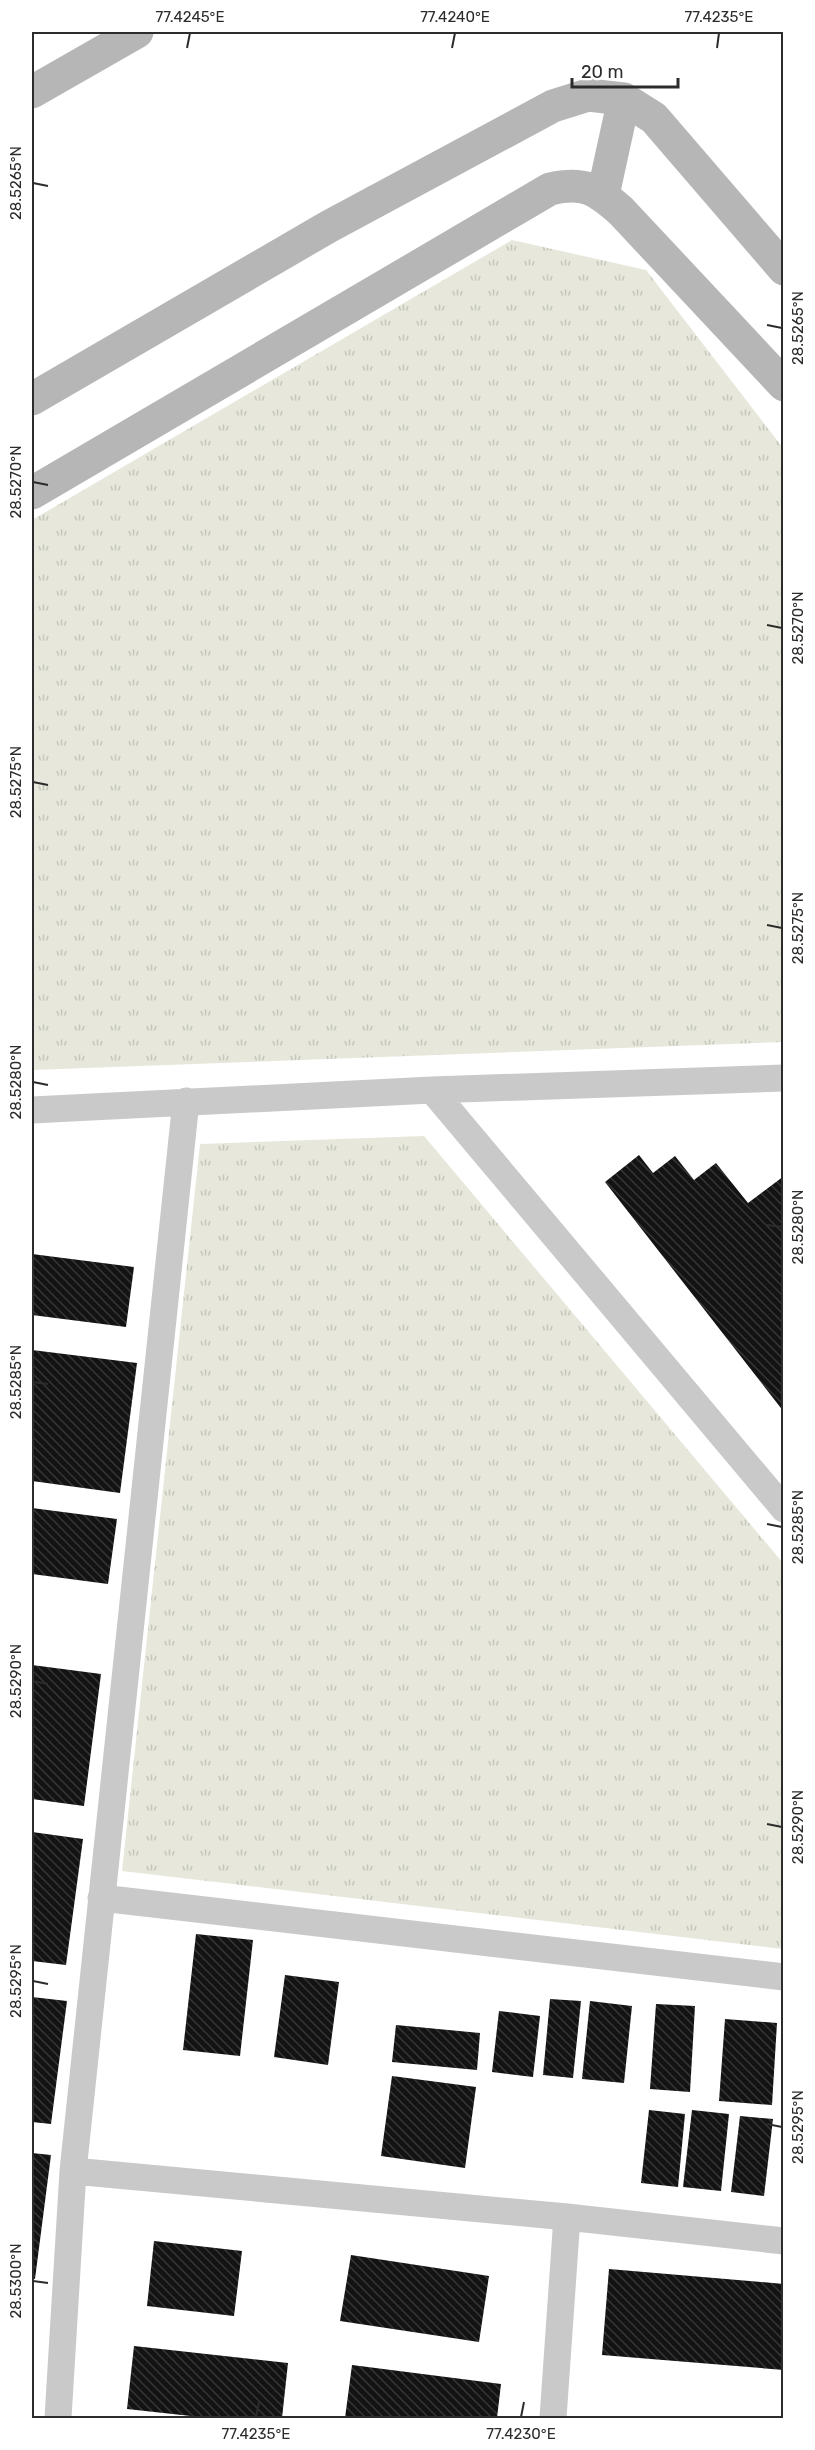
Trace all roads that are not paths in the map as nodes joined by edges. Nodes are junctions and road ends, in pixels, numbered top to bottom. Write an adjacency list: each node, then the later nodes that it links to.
1 (137, 32): 2 (street)
2 (32, 92)
3 (624, 99): 4 (street); 5 (street); 7 (street)
4 (603, 195): 6 (street); 8 (street)
5 (783, 269)
6 (783, 385)
7 (32, 399)
8 (32, 493)
9 (783, 1078): 10 (street)
10 (432, 1090): 11 (street); 13 (street)
11 (186, 1101): 12 (street); 14 (street)
12 (32, 1110)
13 (783, 1509)
14 (101, 1898): 15 (street); 16 (street)
15 (783, 1977)
16 (73, 2171): 17 (street); 19 (street)
17 (567, 2217): 18 (street); 20 (street)
18 (783, 2241)
19 (58, 2418)
20 (553, 2418)

